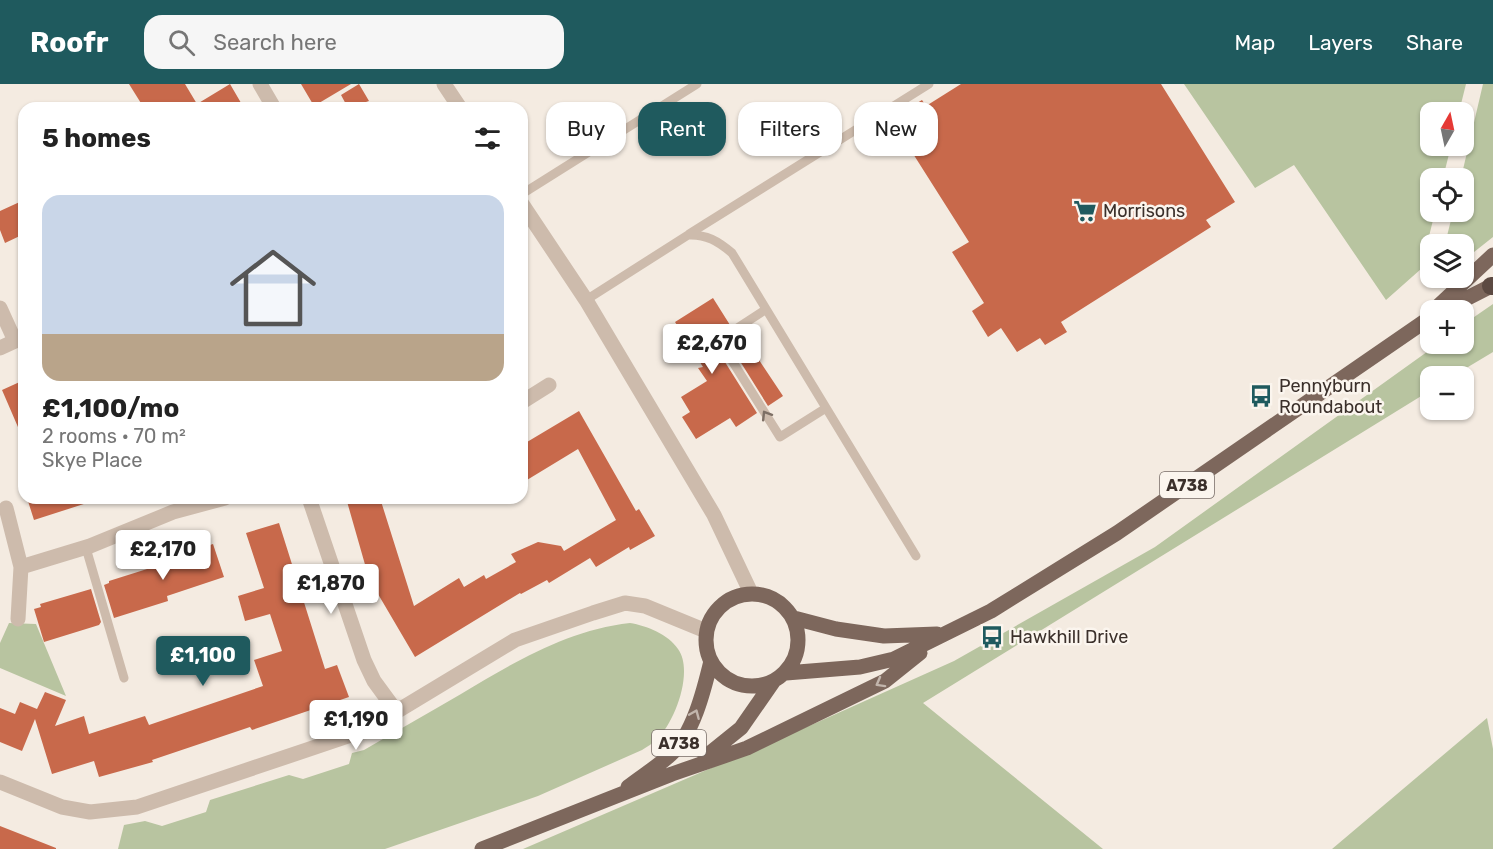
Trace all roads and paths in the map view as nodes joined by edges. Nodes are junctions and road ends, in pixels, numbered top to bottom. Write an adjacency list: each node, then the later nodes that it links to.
1 (260, 84): 5 (street)
2 (444, 84): 6 (street)
3 (697, 84): 7 (lane)
4 (929, 84): 9 (lane)
5 (270, 102)
6 (456, 102)
7 (528, 190)
8 (528, 213): 12 (street)
9 (688, 235): 12 (lane); 16 (lane)
10 (1493, 255): 13 (main road, A738)
11 (1492, 286): 14 (main road)
12 (585, 300): 30 (street)
13 (1447, 300)
14 (1464, 300)
15 (0, 308): 18 (street)
16 (765, 310): 23 (lane); 23 (lane, one-way to 16)
17 (1420, 323): 34 (main road, A738)
18 (18, 336)
19 (18, 340): 20 (street)
20 (0, 348)
21 (549, 385): 22 (street)
22 (528, 398)
23 (826, 408): 28 (lane)
24 (203, 504): 27 (street)
25 (311, 504): 39 (street)
26 (6, 508): 29 (street)
27 (86, 548): 29 (street); 37 (lane)
28 (916, 556)
29 (21, 567): 32 (street)
30 (751, 594): 31 (main road, A738); 33 (main road)
31 (794, 618): 34 (main road, A738); 36 (main road, A738)
32 (18, 619)
33 (706, 631): 35 (main road, A738); 39 (street)
34 (943, 634): 36 (main road, A738); 40 (main road, one-way to 40)
35 (711, 661): 38 (main road, A738); 42 (main road, A738, one-way to 35)
36 (786, 673): 38 (main road, A738)
37 (124, 678)
38 (773, 682): 40 (main road, A738)
39 (396, 711): 41 (street)
40 (672, 774): 42 (main road, A738)
41 (0, 782)
42 (612, 799): 43 (main road, A738)
43 (482, 849)

